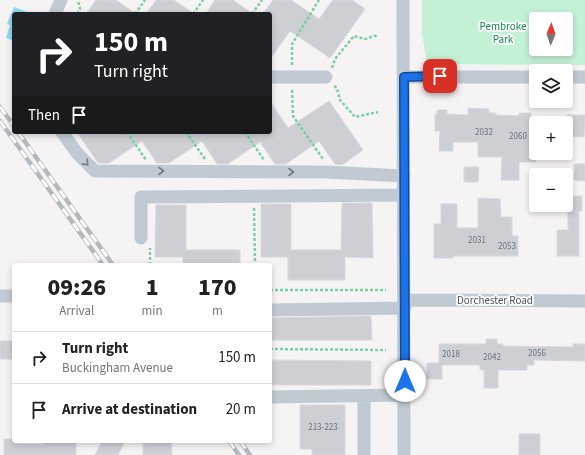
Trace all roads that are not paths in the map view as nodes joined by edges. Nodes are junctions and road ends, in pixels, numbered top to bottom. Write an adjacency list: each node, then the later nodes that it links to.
1 (61, 0): 3 (street)
2 (404, 0): 6 (street)
3 (56, 12)
4 (272, 77): 5 (street)
5 (326, 77)
6 (404, 77): 7 (street); 11 (street)
7 (529, 77)
8 (573, 77): 9 (street)
9 (585, 77)
10 (63, 134): 11 (street, one-way to 11)
11 (404, 176): 12 (street)
12 (404, 195): 13 (street); 17 (street)
13 (141, 238)
14 (0, 296): 15 (street)
15 (12, 296)
16 (585, 300): 17 (street, Dorchester Road)
17 (404, 304): 18 (street, Dorchester Road); 19 (street)
18 (272, 310)
19 (405, 396): 21 (street); 23 (street)
20 (272, 397): 21 (street)
21 (364, 397): 22 (street)
22 (364, 455)
23 (404, 455)

